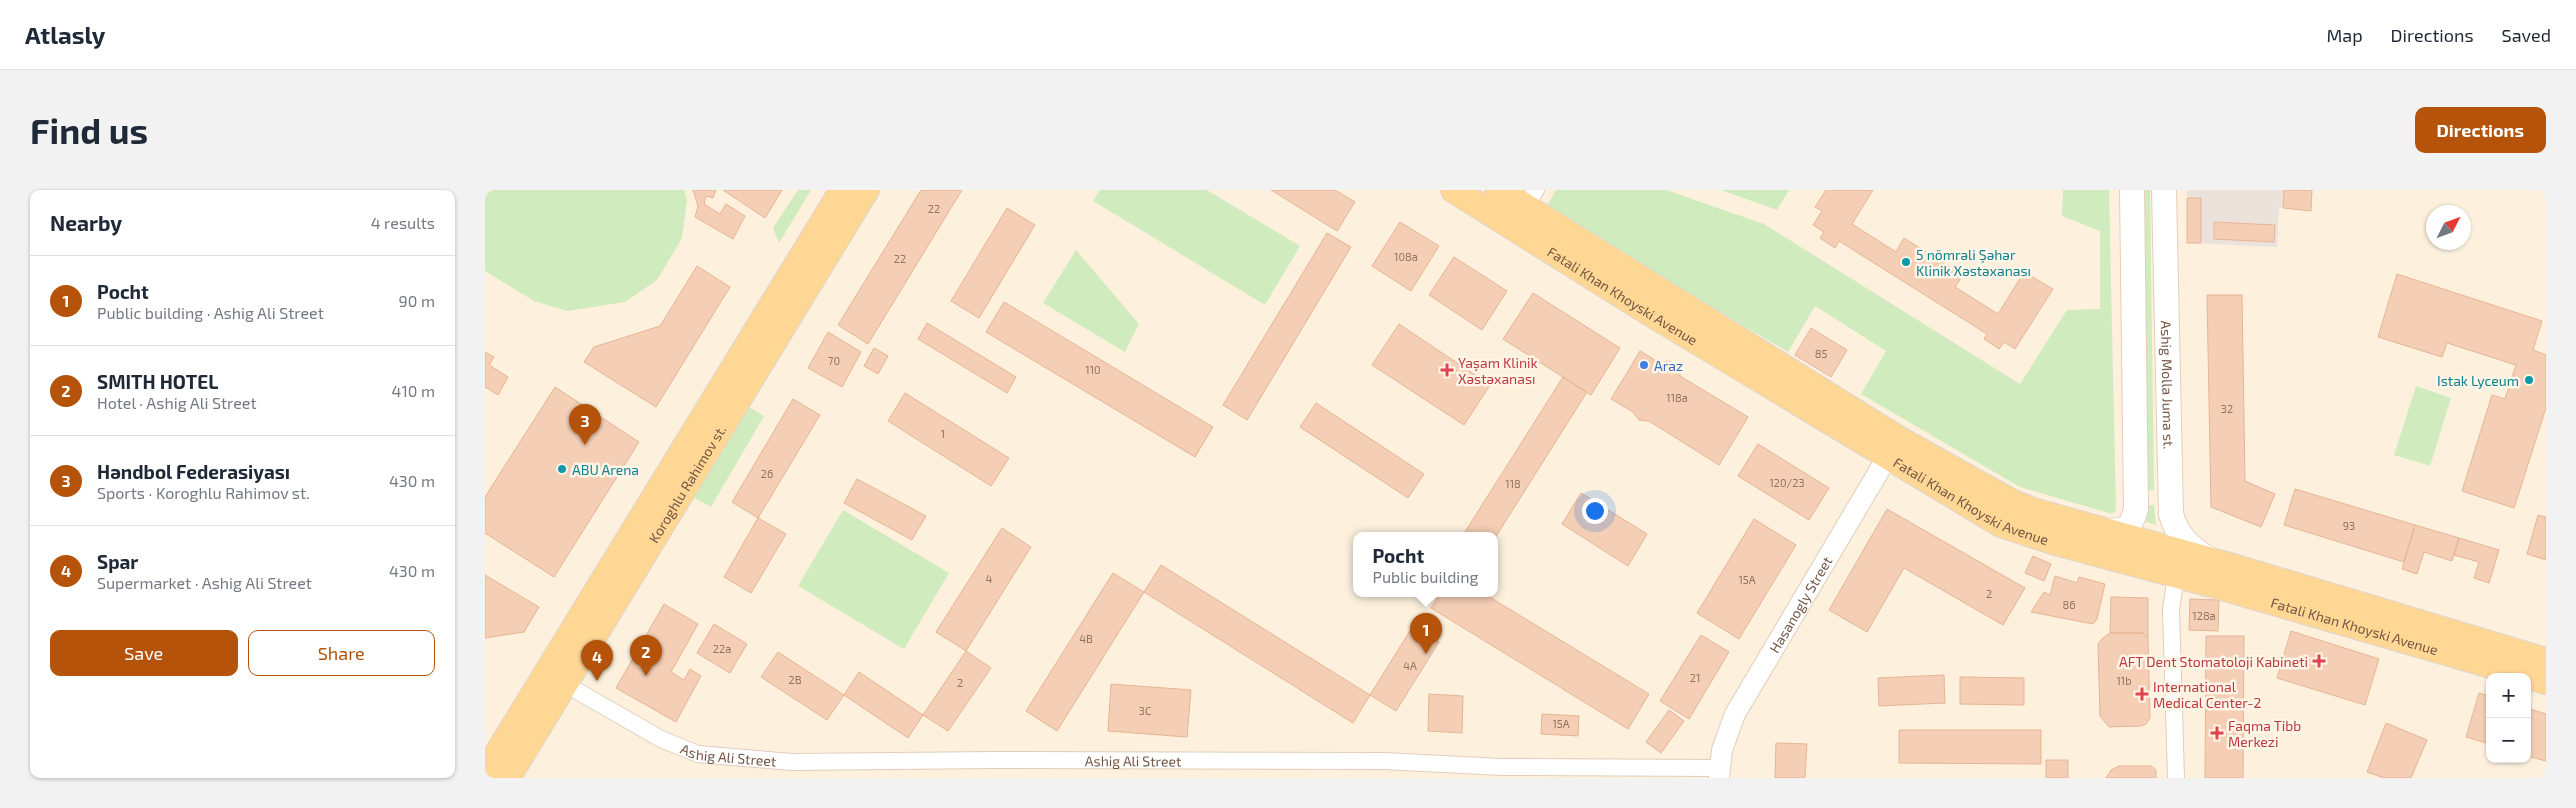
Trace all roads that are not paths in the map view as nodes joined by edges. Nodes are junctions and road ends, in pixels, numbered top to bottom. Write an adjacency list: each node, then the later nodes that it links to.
1 (843, 190): 18 (main road, Koroghlu Rahimov st.)
2 (866, 190): 16 (main road, Koroghlu Rahimov st.)
3 (1454, 190): 8 (main road, Fatali Khan Khoyski Avenue)
4 (1498, 190): 7 (main road, Fatali Khan Khoyski Avenue)
5 (2132, 190): 9 (main road)
6 (2163, 190): 10 (main road, Ashig Molla Juma st.)
7 (1530, 199): 8 (main road, Fatali Khan Khoyski Avenue)
8 (1893, 448): 11 (main road, Fatali Khan Khoyski Avenue); 13 (main road, Fatali Khan Khoyski Avenue); 17 (street, Hasanogly Street)
9 (2136, 498): 10 (main road); 11 (main road)
10 (2169, 498): 12 (main road, Ashig Molla Juma st.)
11 (2103, 531): 12 (main road, Fatali Khan Khoyski Avenue)
12 (2213, 561): 14 (main road, Fatali Khan Khoyski Avenue)
13 (2176, 575): 15 (main road, Fatali Khan Khoyski Avenue); 20 (street)
14 (2546, 661)
15 (2546, 681)
16 (565, 684): 17 (street, Ashig Ali Street); 19 (main road, Koroghlu Rahimov st.)
17 (1719, 773)
18 (485, 774)
19 (507, 778)
20 (2176, 778)

